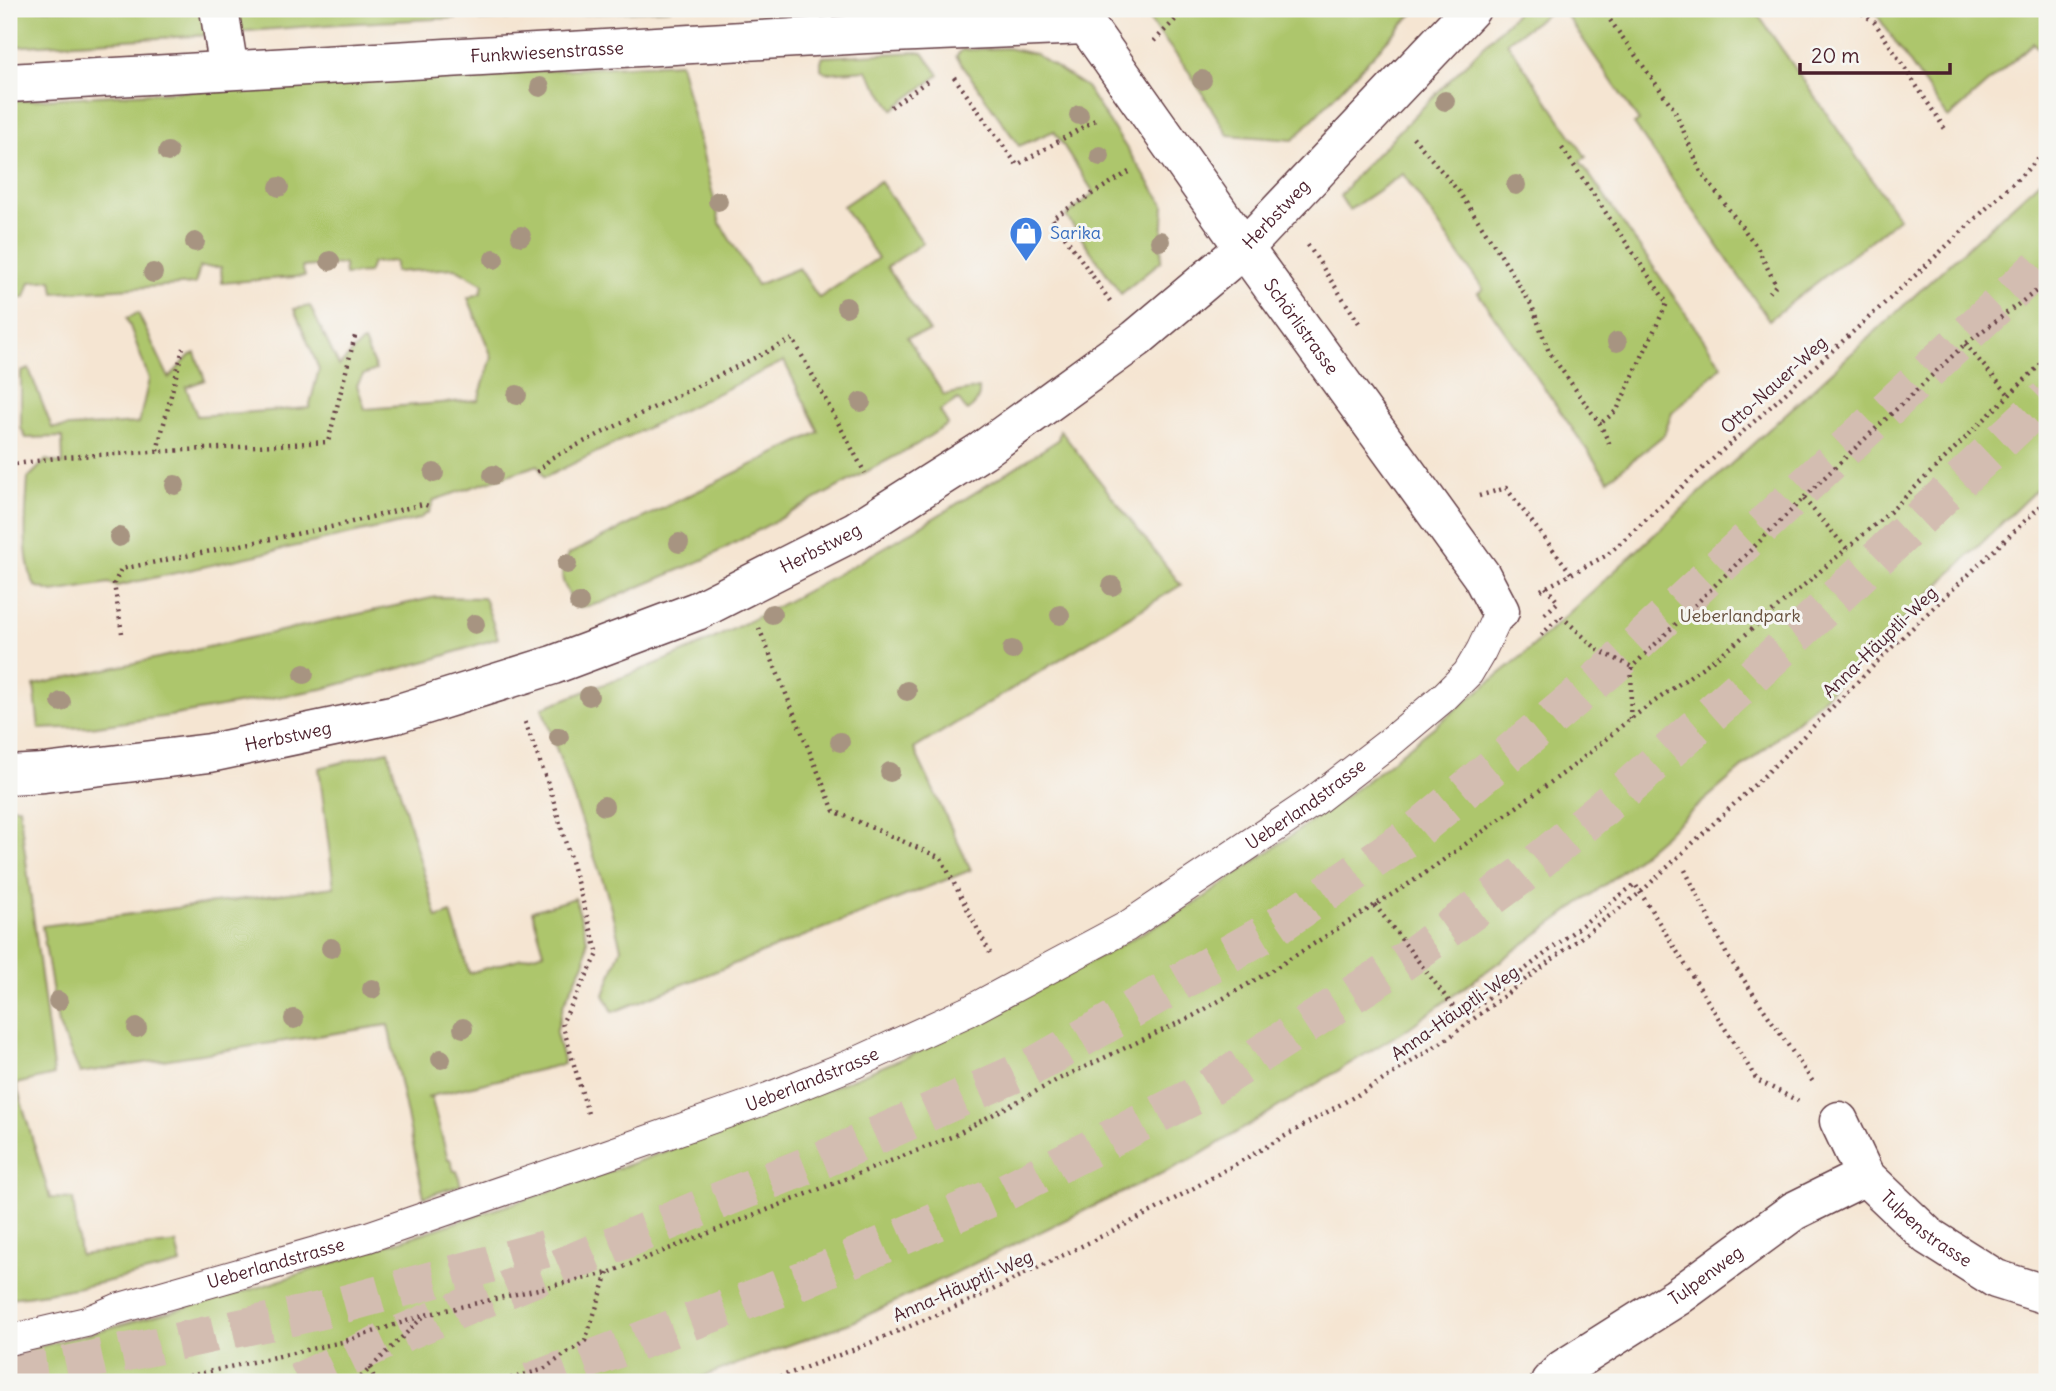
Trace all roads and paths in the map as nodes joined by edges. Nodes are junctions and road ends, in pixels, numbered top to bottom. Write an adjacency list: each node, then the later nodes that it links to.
1 (219, 9): 9 (street)
2 (1186, 9): 7 (path)
3 (1471, 9): 19 (street, Herbstweg)
4 (1602, 9): 22 (path)
5 (1857, 9): 14 (path)
6 (1081, 17): 9 (street, Funkwiesenstrasse); 20 (street, Schörlistrasse)
7 (1151, 44)
8 (946, 67): 13 (path)
9 (229, 70): 11 (street, Funkwiesenstrasse)
10 (935, 75): 12 (path)
11 (9, 83)
12 (891, 107)
13 (1099, 118)
14 (1945, 129)
15 (1409, 132): 30 (path)
16 (1562, 148): 30 (path)
17 (2047, 151): 41 (path, Otto-Nauer-Weg)
18 (1134, 169): 25 (path)
19 (1294, 194): 20 (street, Herbstweg); 23 (path)
20 (1244, 248): 25 (street, Herbstweg); 45 (street, Schörlistrasse)
21 (2047, 283): 26 (path)
22 (1769, 293)
23 (1366, 334)
24 (355, 336): 32 (path)
25 (1136, 339): 42 (street, Herbstweg)
26 (1965, 344): 29 (path); 37 (path)
27 (183, 348): 32 (path)
28 (2047, 358): 29 (path)
29 (2010, 396): 40 (path)
30 (1600, 424): 31 (path)
31 (1610, 445)
32 (157, 451): 33 (path)
33 (9, 465)
34 (537, 472): 35 (path)
35 (870, 483)
36 (1475, 497): 41 (path)
37 (1804, 499): 40 (path); 48 (path)
38 (2047, 500): 53 (path, Anna-Häuptli-Weg)
39 (431, 507): 46 (path)
40 (1848, 550): 50 (path)
41 (1571, 574): 43 (path, Otto-Nauer-Weg)
42 (742, 587): 49 (street, Herbstweg); 55 (path)
43 (1546, 587): 44 (path); 45 (path, Otto-Nauer-Weg)
44 (1558, 603)
45 (1500, 611): 55 (lane, Ueberlandstrasse)
46 (122, 633)
47 (1533, 642): 48 (path)
48 (1632, 667): 50 (path)
49 (512, 677): 51 (street, Herbstweg); 57 (path)
50 (1630, 719): 54 (path)
51 (9, 775)
52 (1685, 870): 56 (path)
53 (1641, 892): 54 (path); 56 (path); 68 (path, Anna-Häuptli-Weg)
54 (1375, 905): 59 (path)
55 (1009, 989): 57 (lane, Ueberlandstrasse)
56 (1839, 1121): 58 (street, Tulpenstrasse)
57 (601, 1157): 62 (lane, Ueberlandstrasse)
58 (1865, 1176): 60 (street, Tulpenstrasse); 69 (street, Tulpenweg)
59 (608, 1273): 61 (path); 67 (path)
60 (2047, 1295)
61 (425, 1315): 63 (path); 64 (path)
62 (9, 1340)
63 (370, 1368): 65 (path); 66 (path)
64 (162, 1382)
65 (356, 1382)
66 (376, 1382)
67 (497, 1382)
68 (766, 1382)
69 (1550, 1382)

